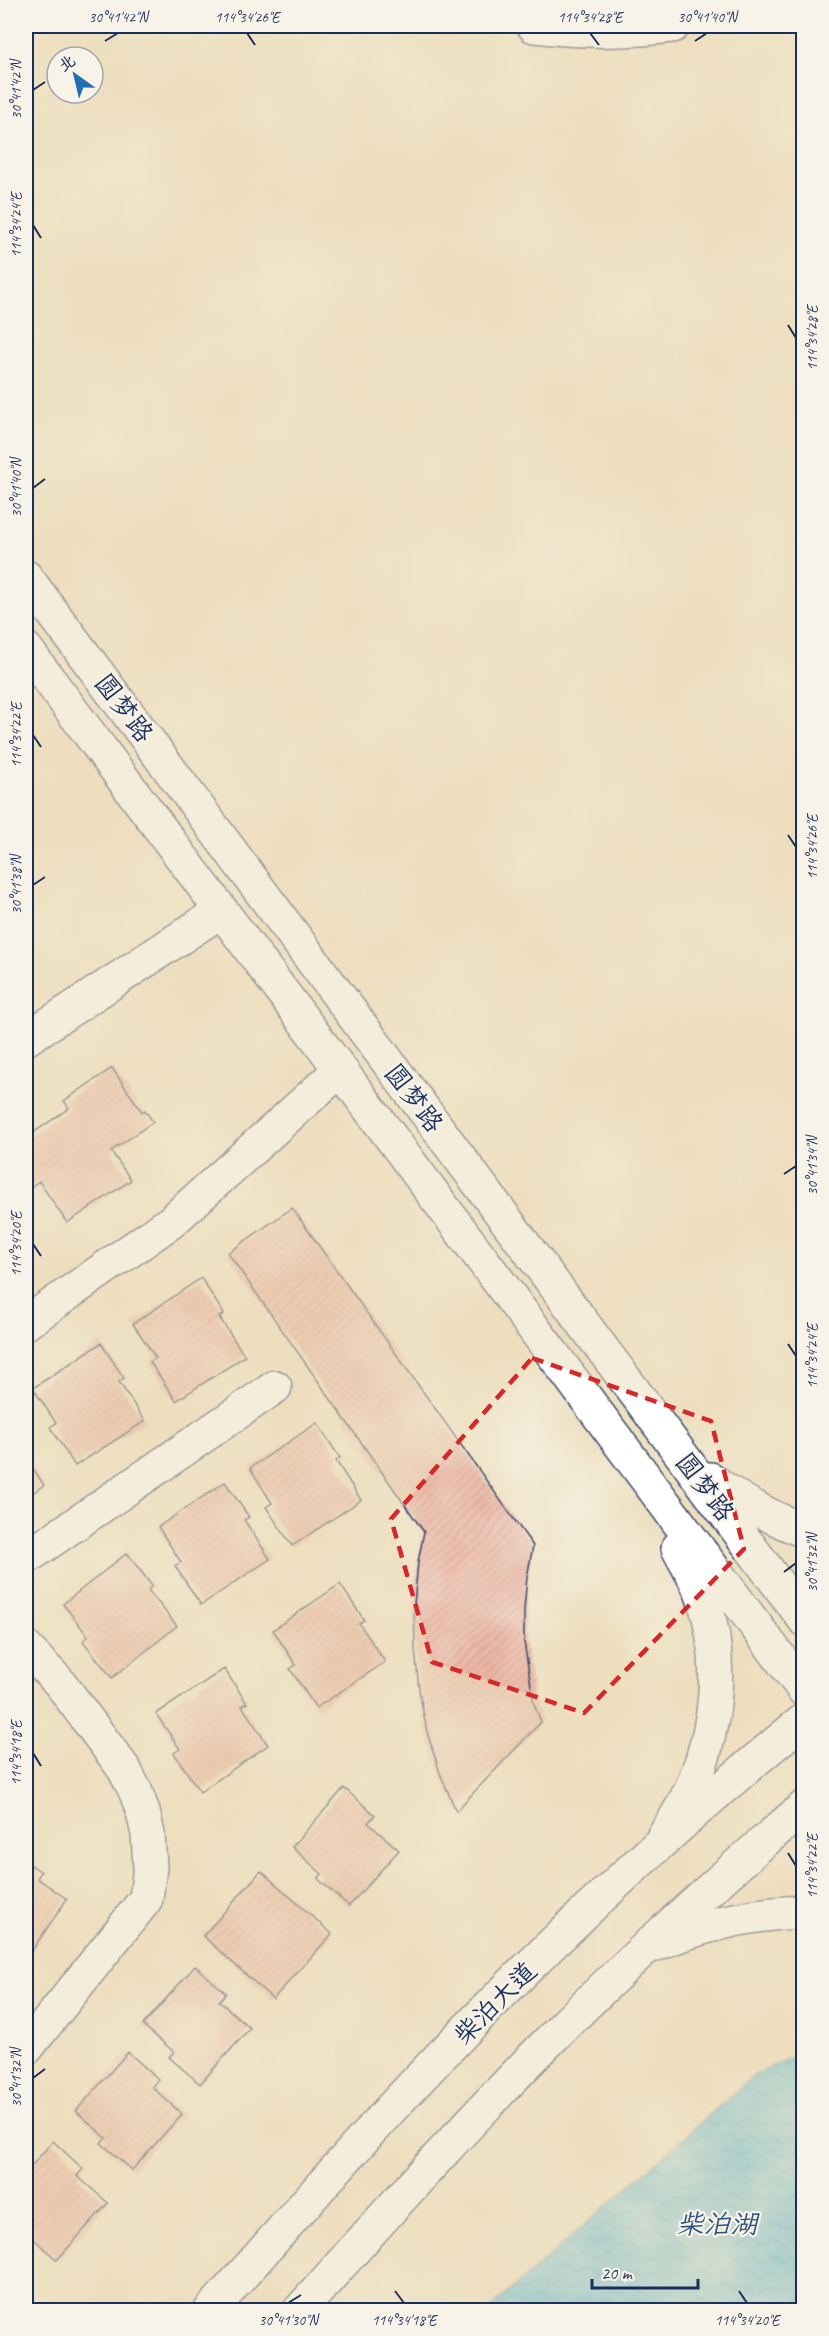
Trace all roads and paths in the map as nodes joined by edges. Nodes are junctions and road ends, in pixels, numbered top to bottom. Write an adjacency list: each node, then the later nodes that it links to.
1 (534, 26): 2 (main road)
2 (673, 26)
3 (26, 576): 10 (main road, 圆梦路)
4 (26, 649): 5 (main road, 圆梦路)
5 (221, 911): 6 (main road); 7 (main road, 圆梦路)
6 (26, 1038)
7 (340, 1070): 8 (main road); 11 (main road, 圆梦路)
8 (26, 1323)
9 (275, 1387): 13 (main road)
10 (672, 1442): 12 (main road); 14 (main road, 圆梦路)
11 (633, 1461): 16 (main road, 圆梦路); 19 (main road)
12 (804, 1531)
13 (26, 1558)
14 (804, 1618)
15 (26, 1648): 22 (main road)
16 (804, 1690)
17 (804, 1720): 19 (main road, 柴泊大道)
18 (804, 1807): 21 (main road)
19 (651, 1853): 23 (main road, 柴泊大道)
20 (804, 1912): 21 (main road)
21 (644, 1949): 24 (main road)
22 (26, 2049)
23 (211, 2310)
24 (300, 2310)

